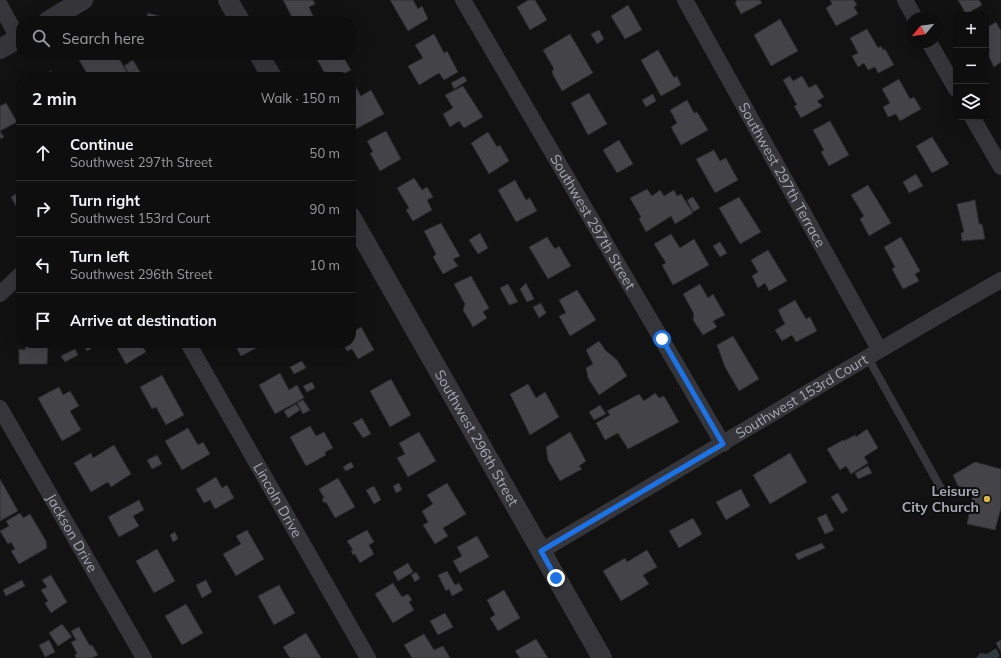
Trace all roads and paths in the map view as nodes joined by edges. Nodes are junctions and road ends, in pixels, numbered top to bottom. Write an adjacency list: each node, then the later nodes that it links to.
1 (83, 0): 8 (street)
2 (228, 0): 9 (street)
3 (463, 0): 26 (street, Southwest 297th Street)
4 (685, 0): 24 (street, Southwest 297th Terrace)
5 (905, 0): 7 (street)
6 (0, 5): 10 (street)
7 (912, 12)
8 (56, 16)
9 (237, 16)
10 (16, 31)
11 (16, 40): 13 (street)
12 (933, 48): 16 (street)
13 (0, 49)
14 (262, 60): 15 (street)
15 (269, 72)
16 (954, 84)
17 (974, 120): 18 (street)
18 (1001, 166)
19 (356, 226): 28 (street, Southwest 296th Street)
20 (16, 279): 22 (street)
21 (1001, 280): 24 (street, Southwest 153rd Court)
22 (0, 294)
23 (191, 348): 30 (street, Lincoln Drive)
24 (873, 353): 26 (street, Southwest 153rd Court); 27 (lane)
25 (0, 408): 29 (street, Jackson Drive)
26 (723, 444): 28 (street, Southwest 153rd Court)
27 (942, 492)
28 (541, 551): 31 (street, Southwest 296th Street)
29 (144, 658)
30 (368, 658)
31 (602, 658)

